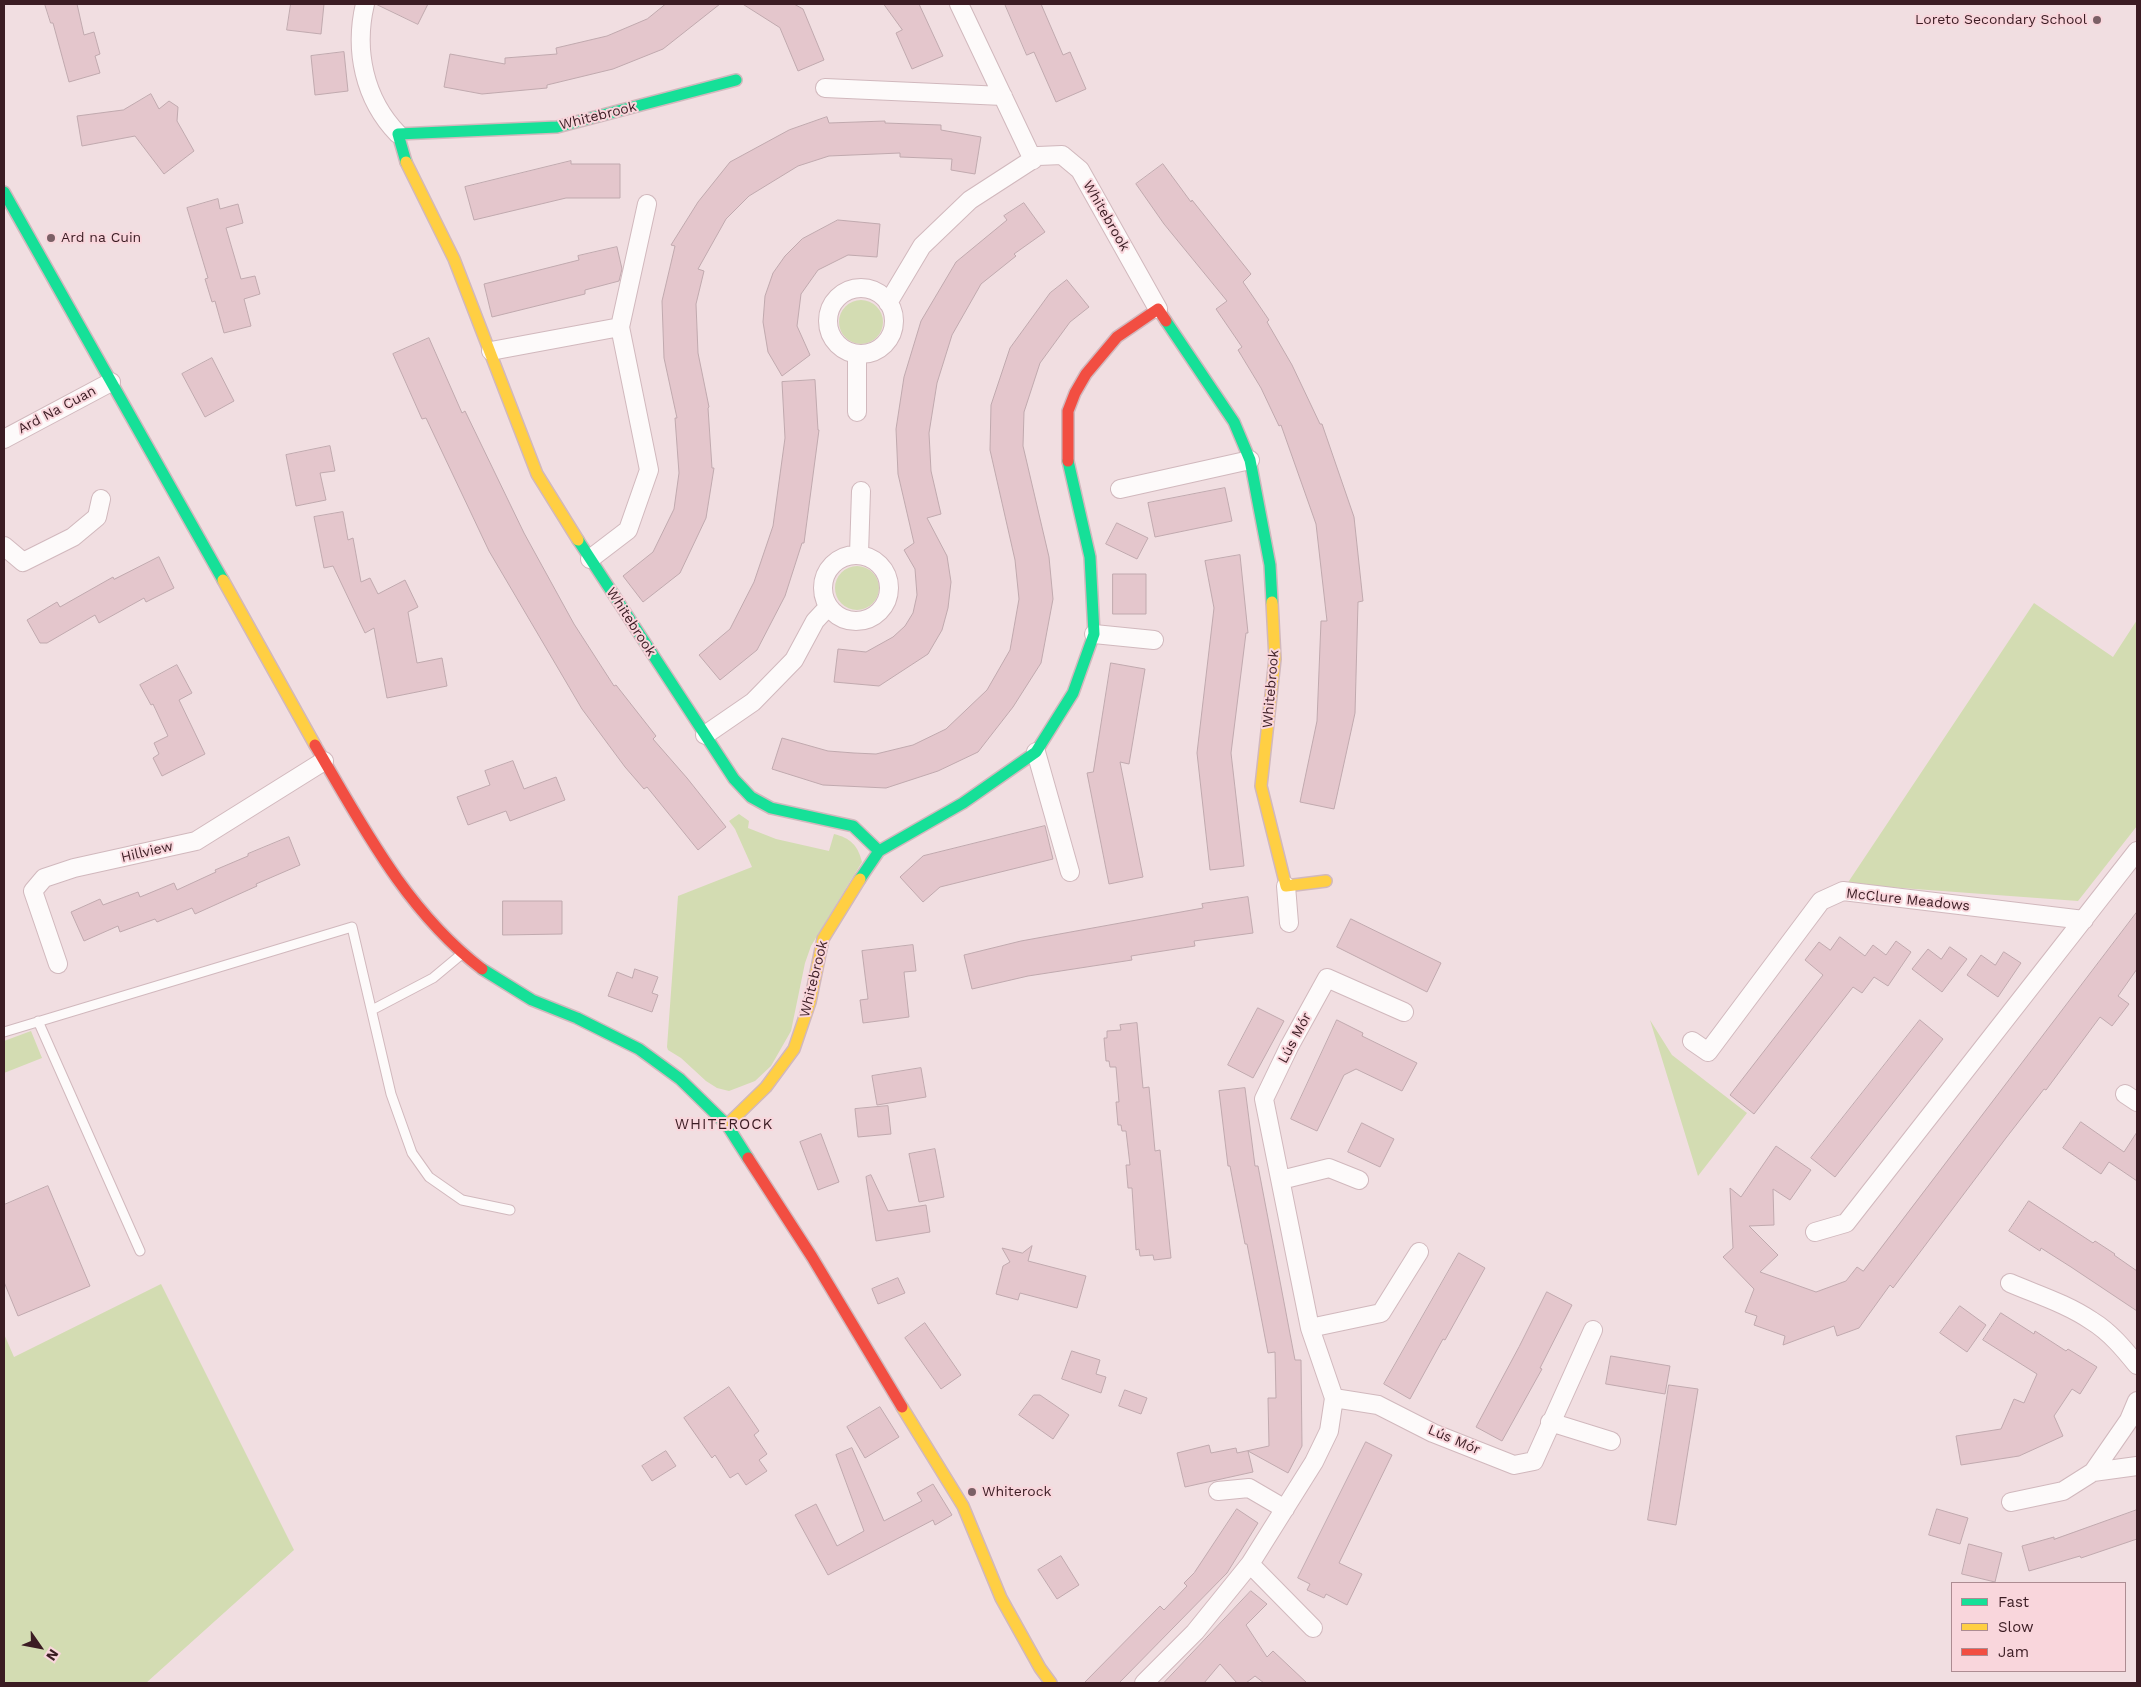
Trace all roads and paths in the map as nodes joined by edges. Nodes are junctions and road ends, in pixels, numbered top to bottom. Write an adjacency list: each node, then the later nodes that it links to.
1 (365, 4): 6 (street, Whitebrook)
2 (959, 4): 5 (street)
3 (736, 80): 6 (street, Whitebrook)
4 (824, 88): 5 (street)
5 (1003, 96): 7 (street)
6 (398, 134): 13 (street, Whitebrook)
7 (1033, 160): 10 (street, Whitebrook); 11 (street, Whitebrook)
8 (4, 192): 15 (street)
9 (647, 204): 12 (street)
10 (888, 303): 14 (street); 14 (street)
11 (1158, 310): 18 (street, Whitebrook); 26 (street, Whitebrook)
12 (620, 327): 13 (street); 24 (street)
13 (491, 351): 24 (street, Whitebrook)
14 (857, 354): 16 (street)
15 (111, 382): 17 (street, Ard Na Cuan); 30 (street)
16 (857, 412)
17 (4, 438)
18 (1250, 460): 19 (street); 35 (street, Whitebrook)
19 (1120, 489)
20 (862, 491): 23 (street)
21 (101, 498): 22 (street)
22 (4, 546)
23 (859, 554): 25 (street); 25 (street)
24 (590, 559): 28 (street, Whitebrook)
25 (828, 607): 28 (street)
26 (1094, 634): 27 (street); 29 (street, Whitebrook)
27 (1154, 640)
28 (705, 735): 31 (street, Whitebrook)
29 (1036, 752): 31 (street, Whitebrook); 33 (street)
30 (324, 760): 38 (street); 39 (street, Hillview)
31 (879, 851): 45 (street, Whitebrook)
32 (2137, 851): 36 (street)
33 (1070, 872)
34 (1326, 881): 35 (street)
35 (1286, 886): 37 (street, Whitebrook)
36 (2084, 920): 44 (street, McClure Meadows); 49 (street)
37 (1289, 923)
38 (463, 952): 40 (lane); 45 (street)
39 (58, 964)
40 (372, 1010): 42 (lane); 48 (lane)
41 (1404, 1012): 46 (street, Lús Mór)
42 (38, 1021): 43 (lane); 50 (lane)
43 (4, 1032)
44 (1692, 1041)
45 (727, 1125): 67 (street)
46 (1281, 1180): 47 (street); 53 (street, Lús Mór)
47 (1359, 1180)
48 (510, 1210)
49 (1815, 1232)
50 (140, 1251)
51 (1419, 1252): 53 (street)
52 (2010, 1283): 55 (street)
53 (1310, 1328): 56 (street, Lús Mór)
54 (1593, 1330): 58 (street, Lús Mór)
55 (2137, 1365)
56 (1334, 1398): 58 (street, Lús Mór); 64 (street, Lús Mór)
57 (2137, 1401): 61 (street)
58 (1550, 1422): 59 (street)
59 (1611, 1441)
60 (2137, 1466): 61 (street)
61 (2093, 1472): 63 (street)
62 (1218, 1491): 64 (street)
63 (2011, 1502)
64 (1284, 1509): 65 (street, Lús Mór)
65 (1250, 1564): 66 (street); 68 (street, Lús Mór)
66 (1313, 1628)
67 (1051, 1683)
68 (1144, 1683)

